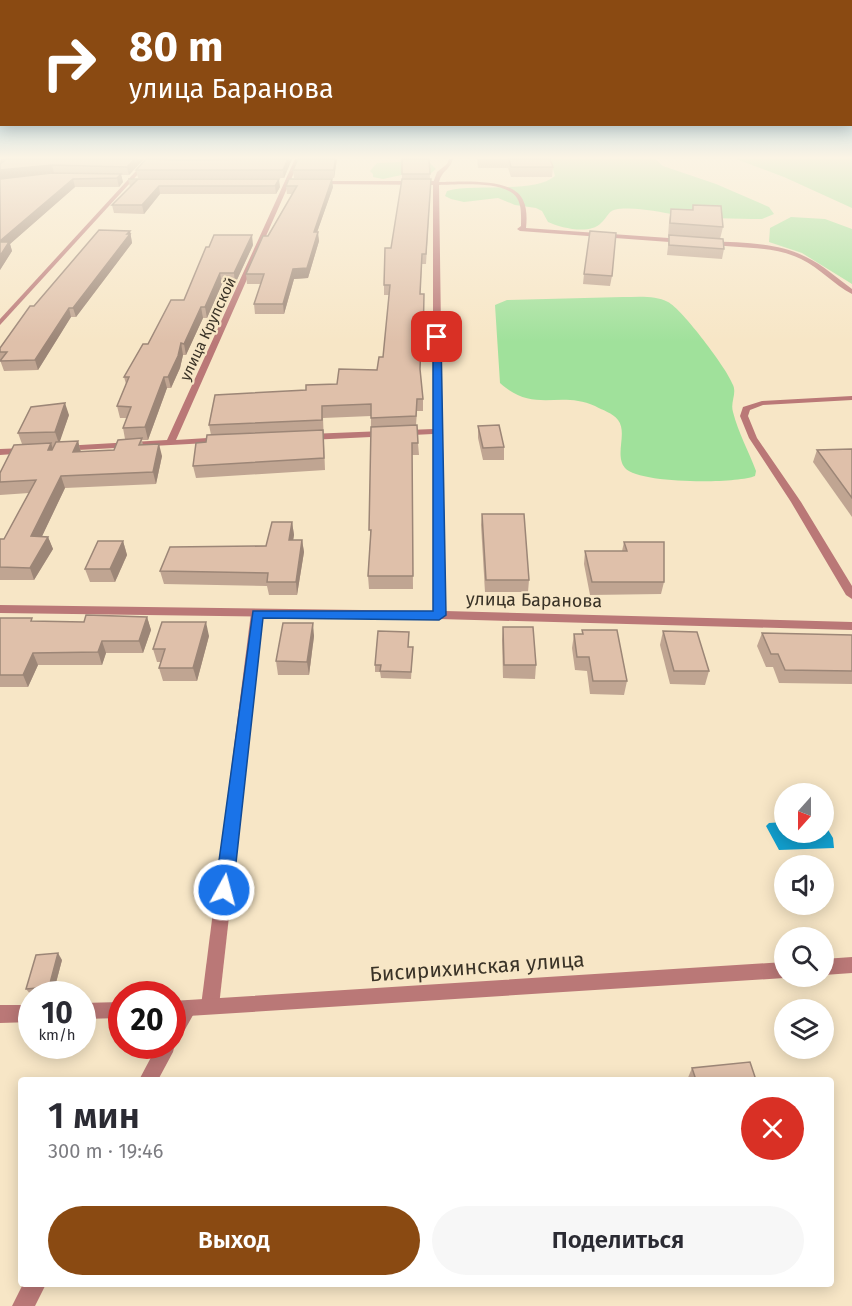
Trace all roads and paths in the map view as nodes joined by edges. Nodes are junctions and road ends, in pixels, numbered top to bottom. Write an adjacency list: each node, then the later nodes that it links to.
1 (96, 220): 8 (street)
2 (271, 220): 13 (street, улица Крупской)
3 (436, 220): 10 (street)
4 (523, 220): 5 (street)
5 (692, 242)
6 (703, 242): 7 (street)
7 (852, 292)
8 (0, 323)
9 (852, 398): 17 (street)
10 (436, 431): 11 (street); 20 (street)
11 (298, 437)
12 (228, 440): 13 (street)
13 (170, 443): 14 (street)
14 (57, 449)
15 (34, 450): 16 (street)
16 (0, 452)
17 (852, 595)
18 (0, 609): 19 (street, улица Баранова)
19 (257, 614): 20 (street, улица Баранова); 25 (street)
20 (439, 615): 21 (street, улица Баранова)
21 (852, 626)
22 (852, 966): 23 (street)
23 (834, 967)
24 (774, 971): 25 (street, Бисирихинская улица)
25 (210, 1006): 26 (street, Бисирихинская улица)
26 (186, 1008)
27 (18, 1013): 28 (street)
28 (0, 1014)
29 (160, 1059): 30 (street)
30 (150, 1077)
31 (33, 1287): 32 (street)
32 (23, 1306)

